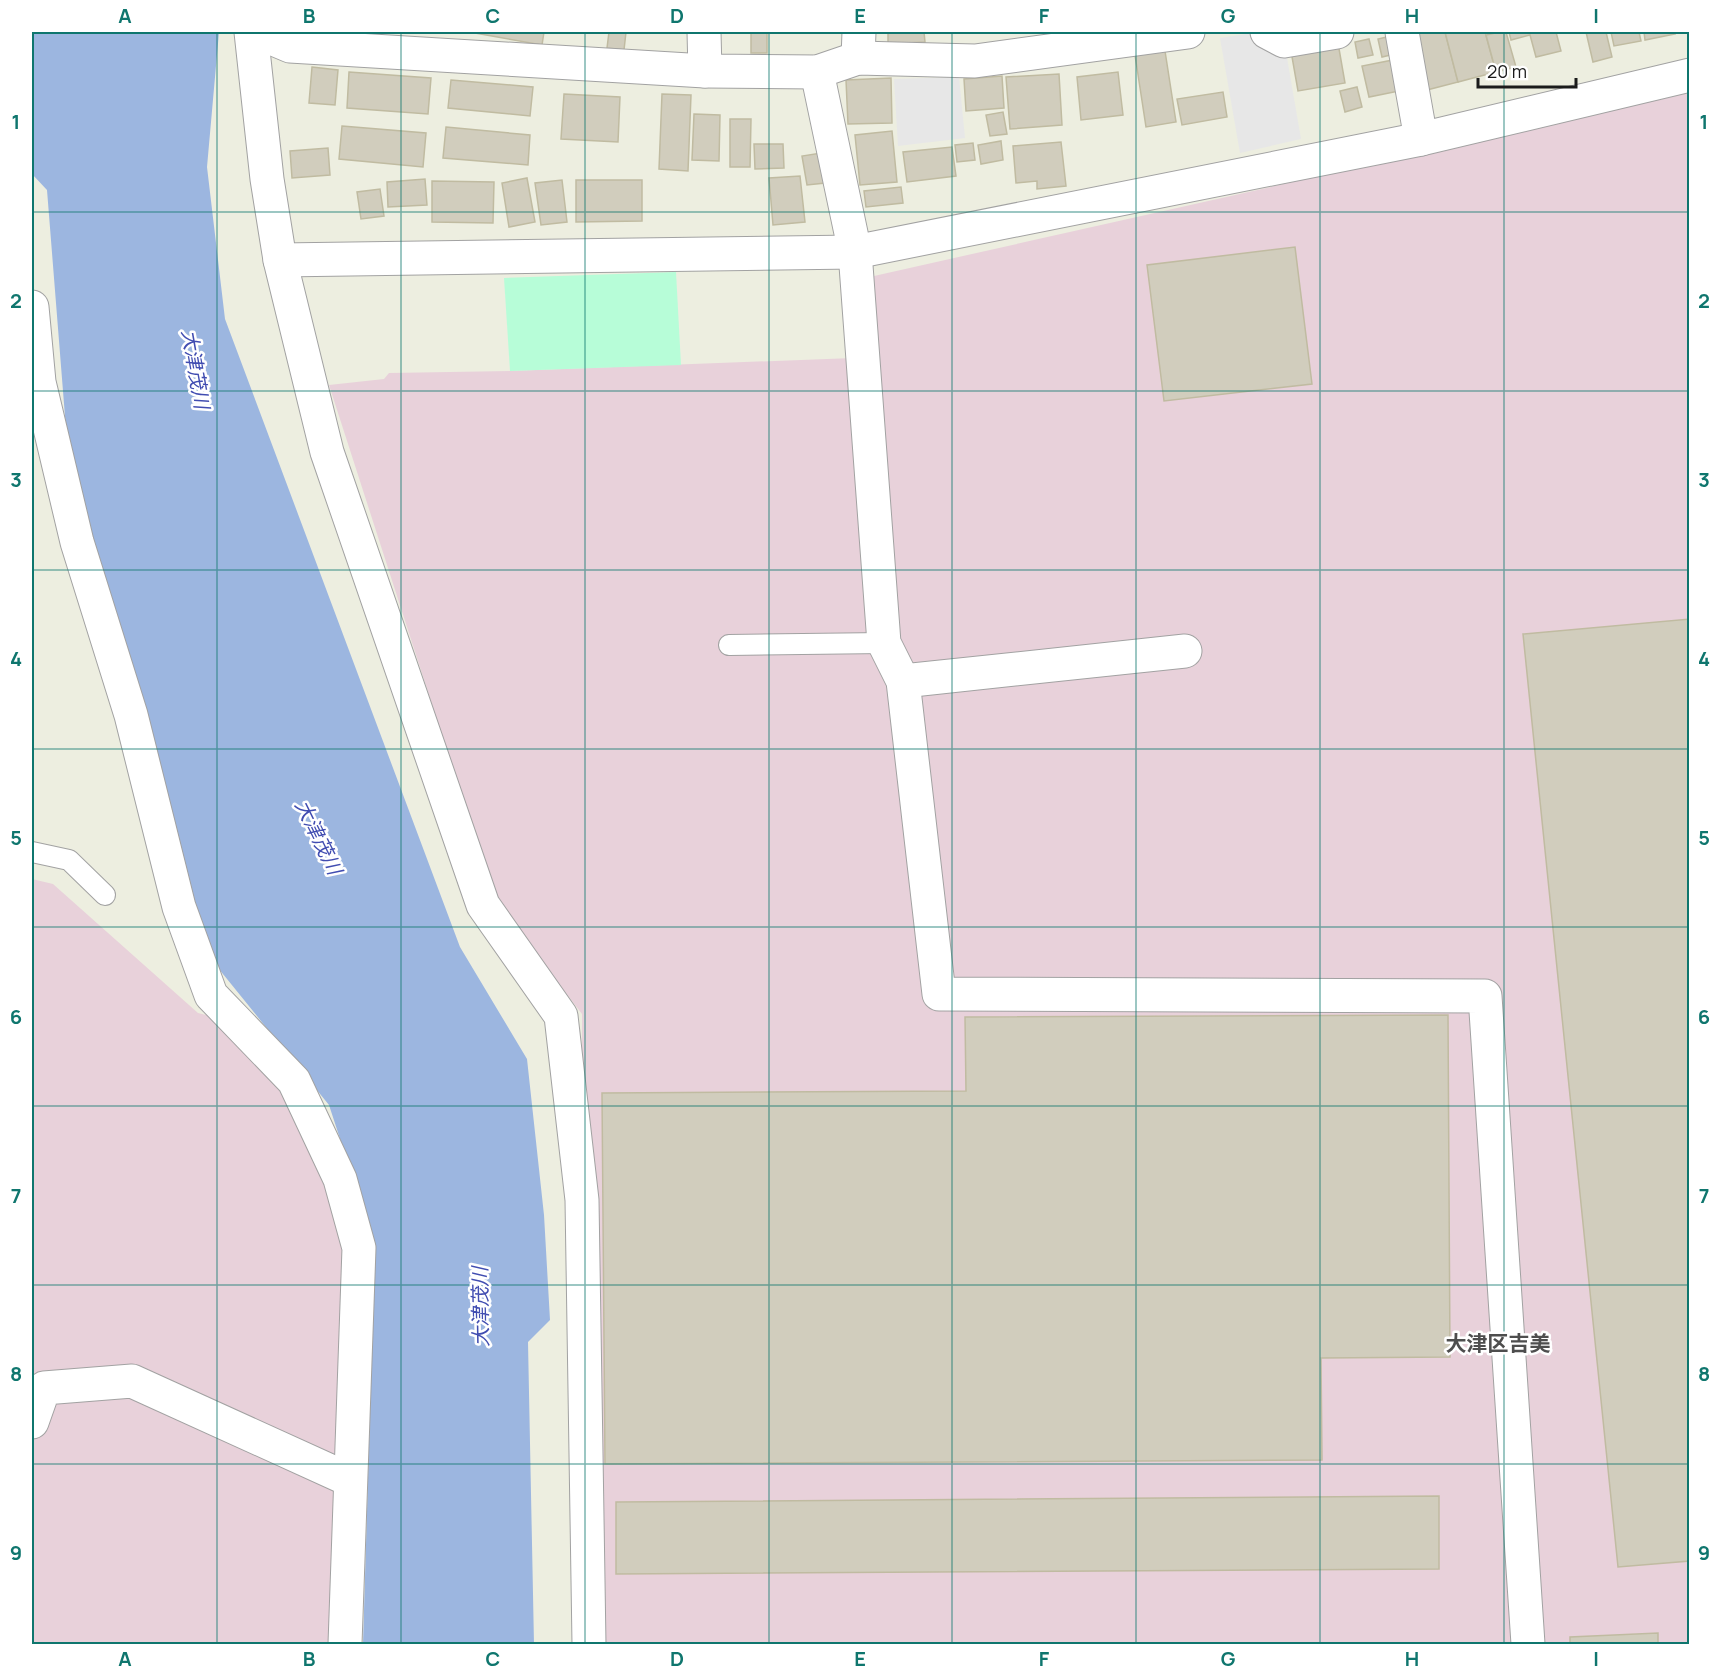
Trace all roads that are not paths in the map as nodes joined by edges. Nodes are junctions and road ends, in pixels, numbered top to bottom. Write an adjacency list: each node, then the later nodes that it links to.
1 (251, 32): 16 (street)
2 (257, 32): 8 (street)
3 (704, 32): 11 (street)
4 (1188, 32): 9 (street)
5 (1267, 32): 6 (street)
6 (1337, 32)
7 (1402, 32): 14 (street)
8 (294, 39): 11 (street)
9 (1089, 39): 10 (street)
10 (859, 45): 12 (street)
11 (705, 71): 12 (street)
12 (817, 72): 15 (street)
13 (1689, 75): 14 (street)
14 (1421, 139): 15 (street)
15 (855, 252): 16 (street); 18 (street)
16 (280, 260): 27 (street)
17 (32, 307): 25 (street)
18 (884, 643): 19 (lane); 21 (street)
19 (729, 645)
20 (1185, 651): 21 (street)
21 (903, 681): 28 (street)
22 (32, 852): 23 (lane)
23 (105, 895)
24 (32, 1422): 25 (street)
25 (350, 1480): 26 (street)
26 (345, 1644)
27 (589, 1644)
28 (1528, 1644)

